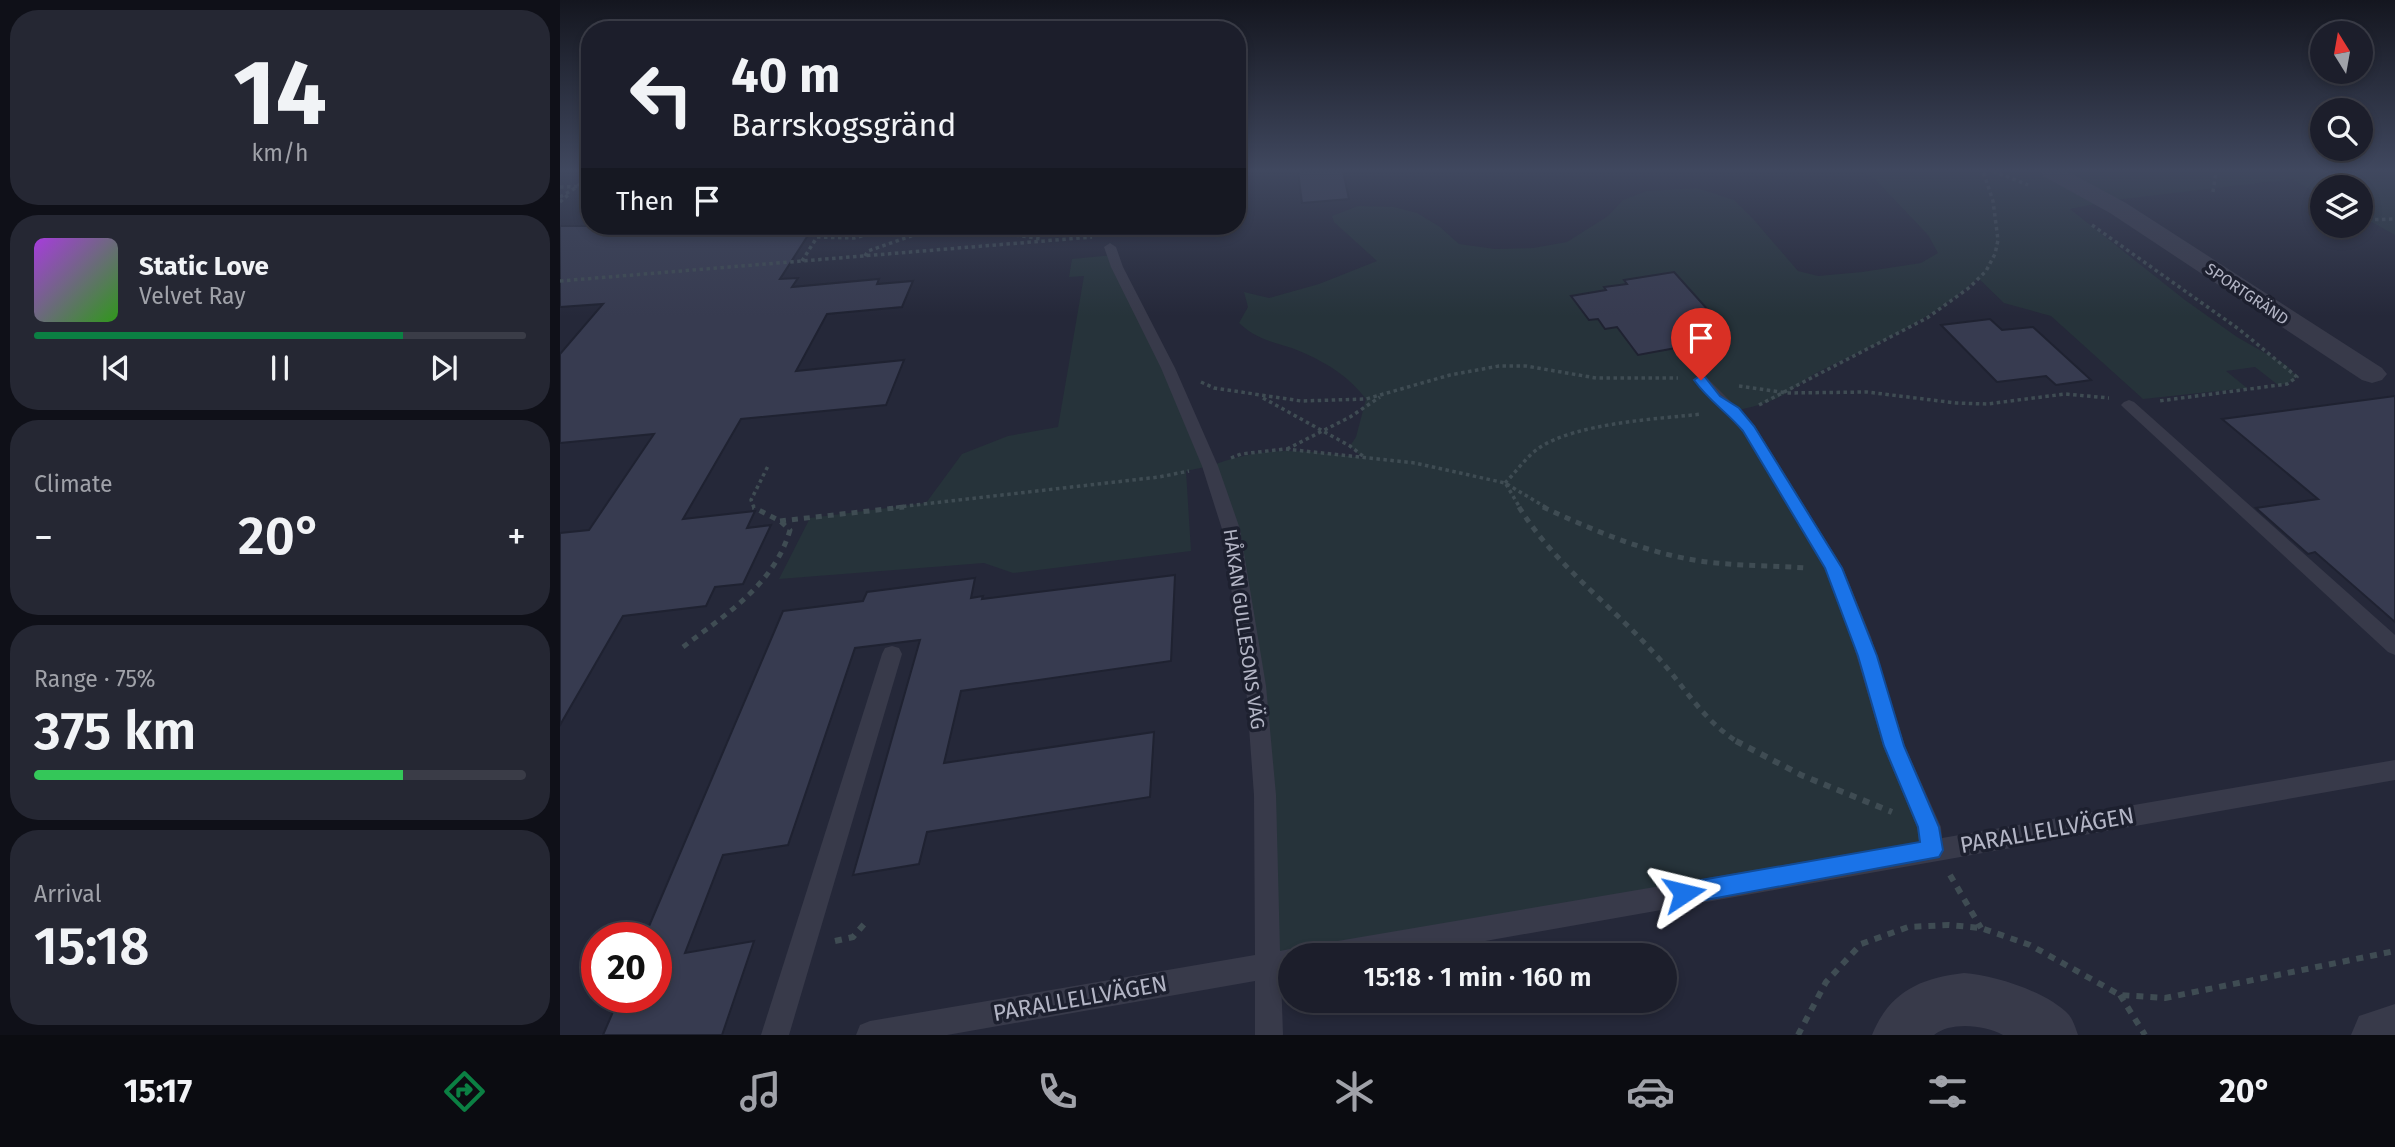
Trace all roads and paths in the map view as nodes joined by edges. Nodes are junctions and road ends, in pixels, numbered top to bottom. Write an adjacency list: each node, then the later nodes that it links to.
1 (1998, 219): 19 (path)
2 (2083, 219): 19 (path)
3 (2135, 219): 15 (street, SPORTGRÄND)
4 (865, 235): 8 (path)
5 (913, 235): 11 (path)
6 (1015, 235): 9 (path)
7 (1100, 236): 9 (path)
8 (817, 237): 12 (path)
9 (1050, 240): 11 (path)
10 (1110, 247): 14 (lane, HÅKAN GULLESONS VÄG)
11 (865, 256): 12 (path)
12 (801, 262): 13 (path)
13 (560, 281)
14 (1168, 368): 17 (path); 25 (lane, HÅKAN GULLESONS VÄG)
15 (2372, 374)
16 (1701, 380): 18 (path); 20 (lane)
17 (1259, 396): 18 (path); 21 (path)
18 (1380, 397): 21 (path)
19 (2129, 405): 30 (lane)
20 (1734, 411): 26 (path); 28 (lane)
21 (1323, 430): 22 (path); 23 (path)
22 (1286, 449): 23 (path); 25 (path)
23 (1365, 458): 26 (path)
24 (768, 466): 27 (path)
25 (1210, 466): 27 (path); 37 (lane, HÅKAN GULLESONS VÄG)
26 (1505, 483): 28 (path); 33 (path)
27 (780, 521): 29 (path)
28 (1834, 568): 33 (lane)
29 (683, 647)
30 (2395, 647)
31 (892, 654): 40 (lane)
32 (2395, 770): 33 (lane, PARALLELLVÄGEN)
33 (1930, 838): 34 (path); 35 (lane, PARALLELLVÄGEN)
34 (1981, 928): 38 (path); 43 (path)
35 (1393, 943)
36 (2395, 951): 38 (path)
37 (1278, 964): 41 (lane, PARALLELLVÄGEN); 42 (lane, HÅKAN GULLESONS VÄG)
38 (2120, 995): 46 (path)
39 (2395, 1031): 47 (street)
40 (775, 1035)
41 (870, 1035)
42 (1269, 1035)
43 (1798, 1035)
44 (1899, 1035): 45 (street)
45 (2051, 1035)
46 (2145, 1035)
47 (2378, 1035)

